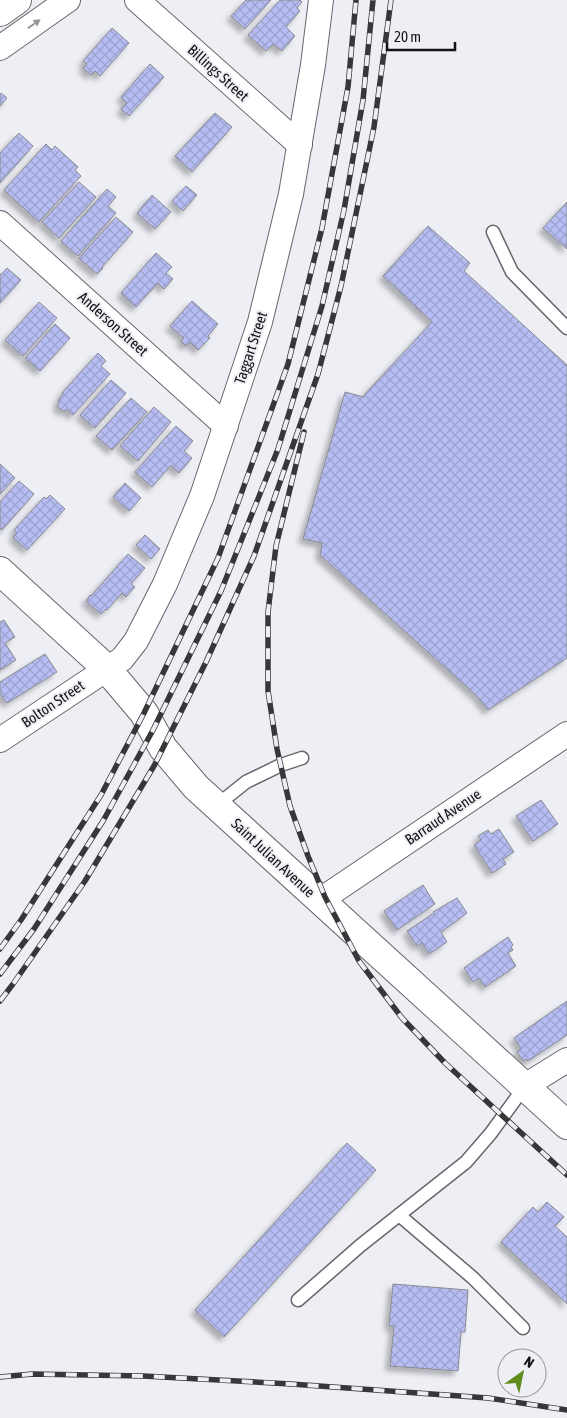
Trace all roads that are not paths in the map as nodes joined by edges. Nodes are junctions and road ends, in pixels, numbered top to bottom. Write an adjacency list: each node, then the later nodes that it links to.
1 (17, 0): 5 (main road)
2 (68, 0): 6 (street, one-way to 2)
3 (137, 0): 7 (street, Billings Street)
4 (321, 0): 7 (street, Taggart Street)
5 (0, 12)
6 (0, 48)
7 (300, 145): 11 (street, Taggart Street)
8 (0, 223): 11 (street, Anderson Street)
9 (493, 232): 10 (lane)
10 (567, 328)
11 (226, 426): 13 (street, Taggart Street)
12 (0, 572): 13 (main road, Saint Julian Avenue)
13 (106, 668): 15 (street, Bolton Street); 17 (main road, Saint Julian Avenue)
14 (567, 734): 18 (street, Barraud Avenue)
15 (0, 740)
16 (302, 758): 17 (lane)
17 (216, 806): 18 (main road, Saint Julian Avenue)
18 (319, 901): 20 (main road, Saint Julian Avenue)
19 (567, 1060): 20 (street)
20 (525, 1086): 21 (main road, Saint Julian Avenue); 22 (lane)
21 (567, 1125)
22 (399, 1215): 23 (lane); 24 (lane)
23 (298, 1300)
24 (523, 1328)

